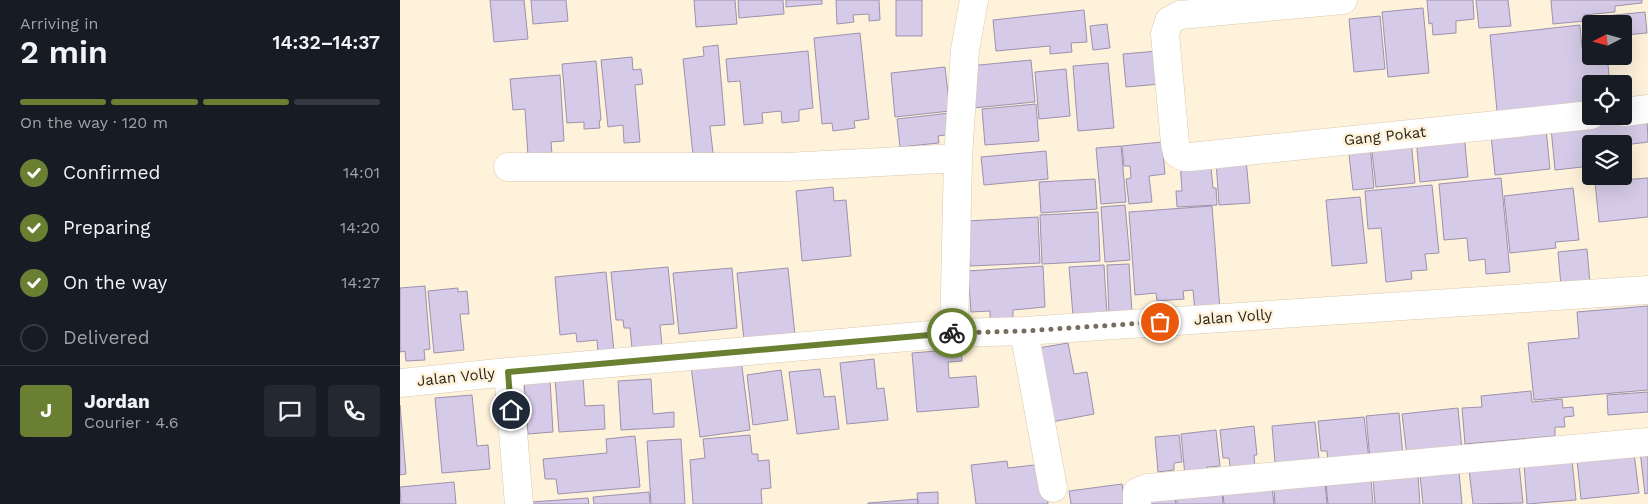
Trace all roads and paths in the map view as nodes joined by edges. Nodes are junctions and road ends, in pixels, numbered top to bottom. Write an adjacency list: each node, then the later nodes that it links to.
1 (974, 0): 6 (street)
2 (1343, 0): 5 (street, Gang Pokat)
3 (1648, 109): 4 (street)
4 (1632, 111)
5 (1582, 116)
6 (958, 158): 7 (street); 10 (street)
7 (508, 167)
8 (1648, 290): 9 (street, Jalan Volly)
9 (1024, 331): 10 (street, Jalan Volly); 14 (street)
10 (954, 332): 11 (street, Jalan Volly)
11 (508, 372): 12 (street, Jalan Volly); 15 (street)
12 (400, 383)
13 (1648, 442): 16 (street)
14 (1053, 488)
15 (519, 504)
16 (1137, 504)

